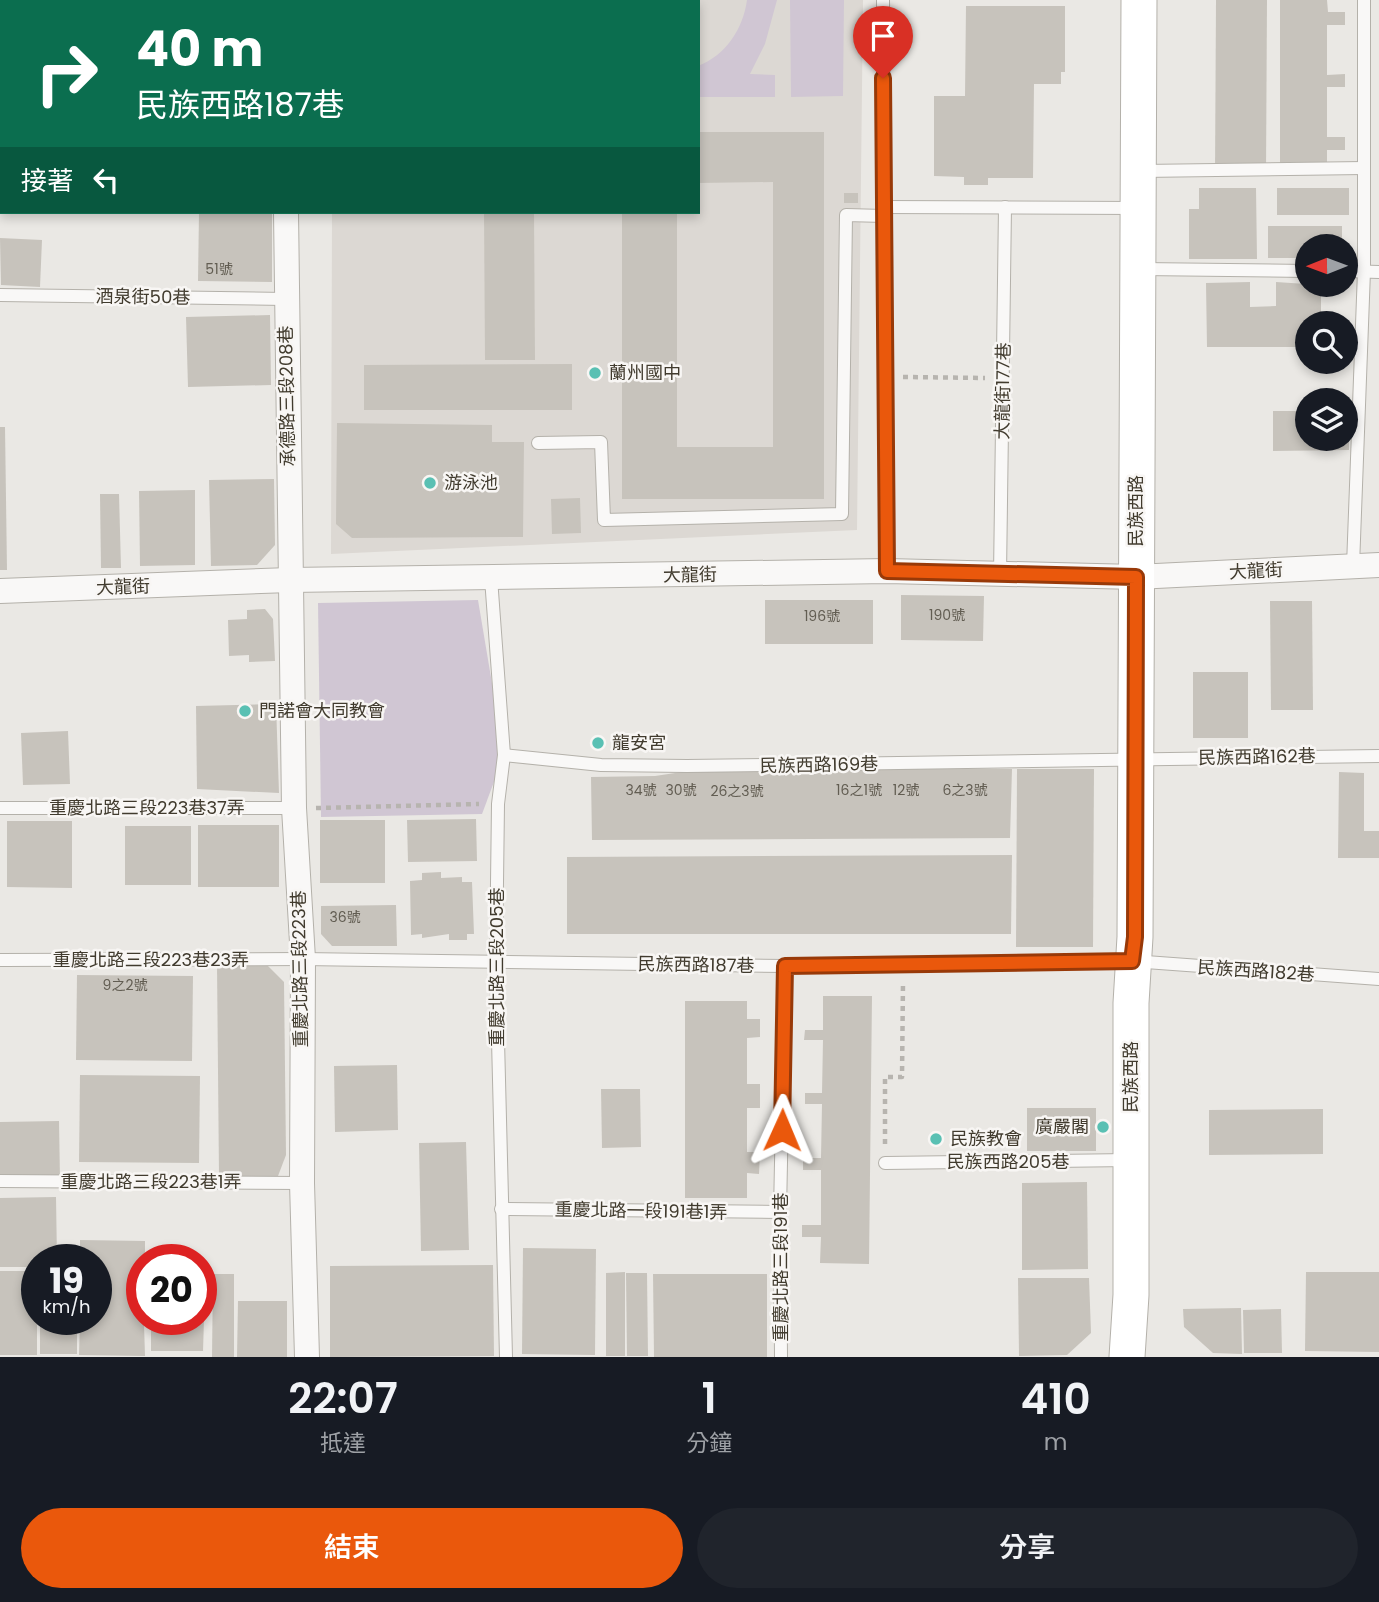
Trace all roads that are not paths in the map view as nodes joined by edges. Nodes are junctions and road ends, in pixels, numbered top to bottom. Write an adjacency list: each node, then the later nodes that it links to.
1 (883, 0): 8 (lane)
2 (1139, 0): 5 (street, 民族西路)
3 (1364, 0): 4 (lane)
4 (1364, 168): 5 (lane); 13 (lane)
5 (1138, 170): 7 (street, 民族西路)
6 (1006, 207): 7 (lane); 8 (lane); 21 (lane, 大龍街177巷)
7 (1138, 208): 10 (street, 民族西路)
8 (884, 211): 17 (lane); 20 (lane)
9 (286, 214): 16 (street, 承德路三段208巷)
10 (1137, 269): 11 (lane); 22 (street, 民族西路)
11 (1295, 271)
12 (1358, 271): 13 (lane)
13 (1364, 271): 14 (lane); 19 (lane)
14 (1379, 272)
15 (0, 295): 16 (lane, 酒泉街50巷)
16 (285, 299): 24 (street, 承德路三段208巷)
17 (538, 443)
18 (1379, 565): 19 (street, 大龍街)
19 (1353, 566): 22 (street, 大龍街)
20 (887, 571): 21 (street, 大龍街); 23 (street, 大龍街)
21 (1000, 575): 22 (street, 大龍街)
22 (1136, 577): 28 (street, 民族西路)
23 (491, 578): 24 (street, 大龍街); 26 (lane, 重慶北路三段205巷)
24 (290, 580): 25 (street, 大龍街); 30 (street, 重慶北路三段223巷)
25 (0, 591)
26 (504, 755): 28 (lane, 民族西路169巷); 33 (lane, 重慶北路三段205巷)
27 (1379, 756): 28 (lane, 民族西路162巷)
28 (1135, 760): 34 (street, 民族西路)
29 (0, 808): 30 (lane, 重慶北路三段223巷37弄)
30 (294, 808): 31 (street, 重慶北路三段223巷)
31 (303, 959): 32 (lane, 重慶北路三段223巷23弄); 33 (lane, 民族西路187巷); 40 (street, 重慶北路三段223巷)
32 (0, 960)
33 (496, 961): 35 (lane, 民族西路187巷); 41 (lane, 重慶北路三段205巷)
34 (1132, 961): 35 (lane, 民族西路187巷); 36 (lane, 民族西路182巷); 37 (street, 民族西路)
35 (785, 966): 42 (lane, 重慶北路三段191巷)
36 (1379, 979)
37 (1132, 1160): 38 (lane, 民族西路205巷); 46 (street, 民族西路)
38 (885, 1163)
39 (0, 1181): 40 (lane, 重慶北路三段223巷1弄)
40 (302, 1183): 43 (street, 重慶北路三段223巷)
41 (501, 1209): 42 (lane, 重慶北路一段191巷1弄); 44 (lane, 重慶北路三段205巷)
42 (780, 1212): 45 (lane, 重慶北路三段191巷)
43 (307, 1357)
44 (506, 1357)
45 (782, 1357)
46 (1127, 1357)

